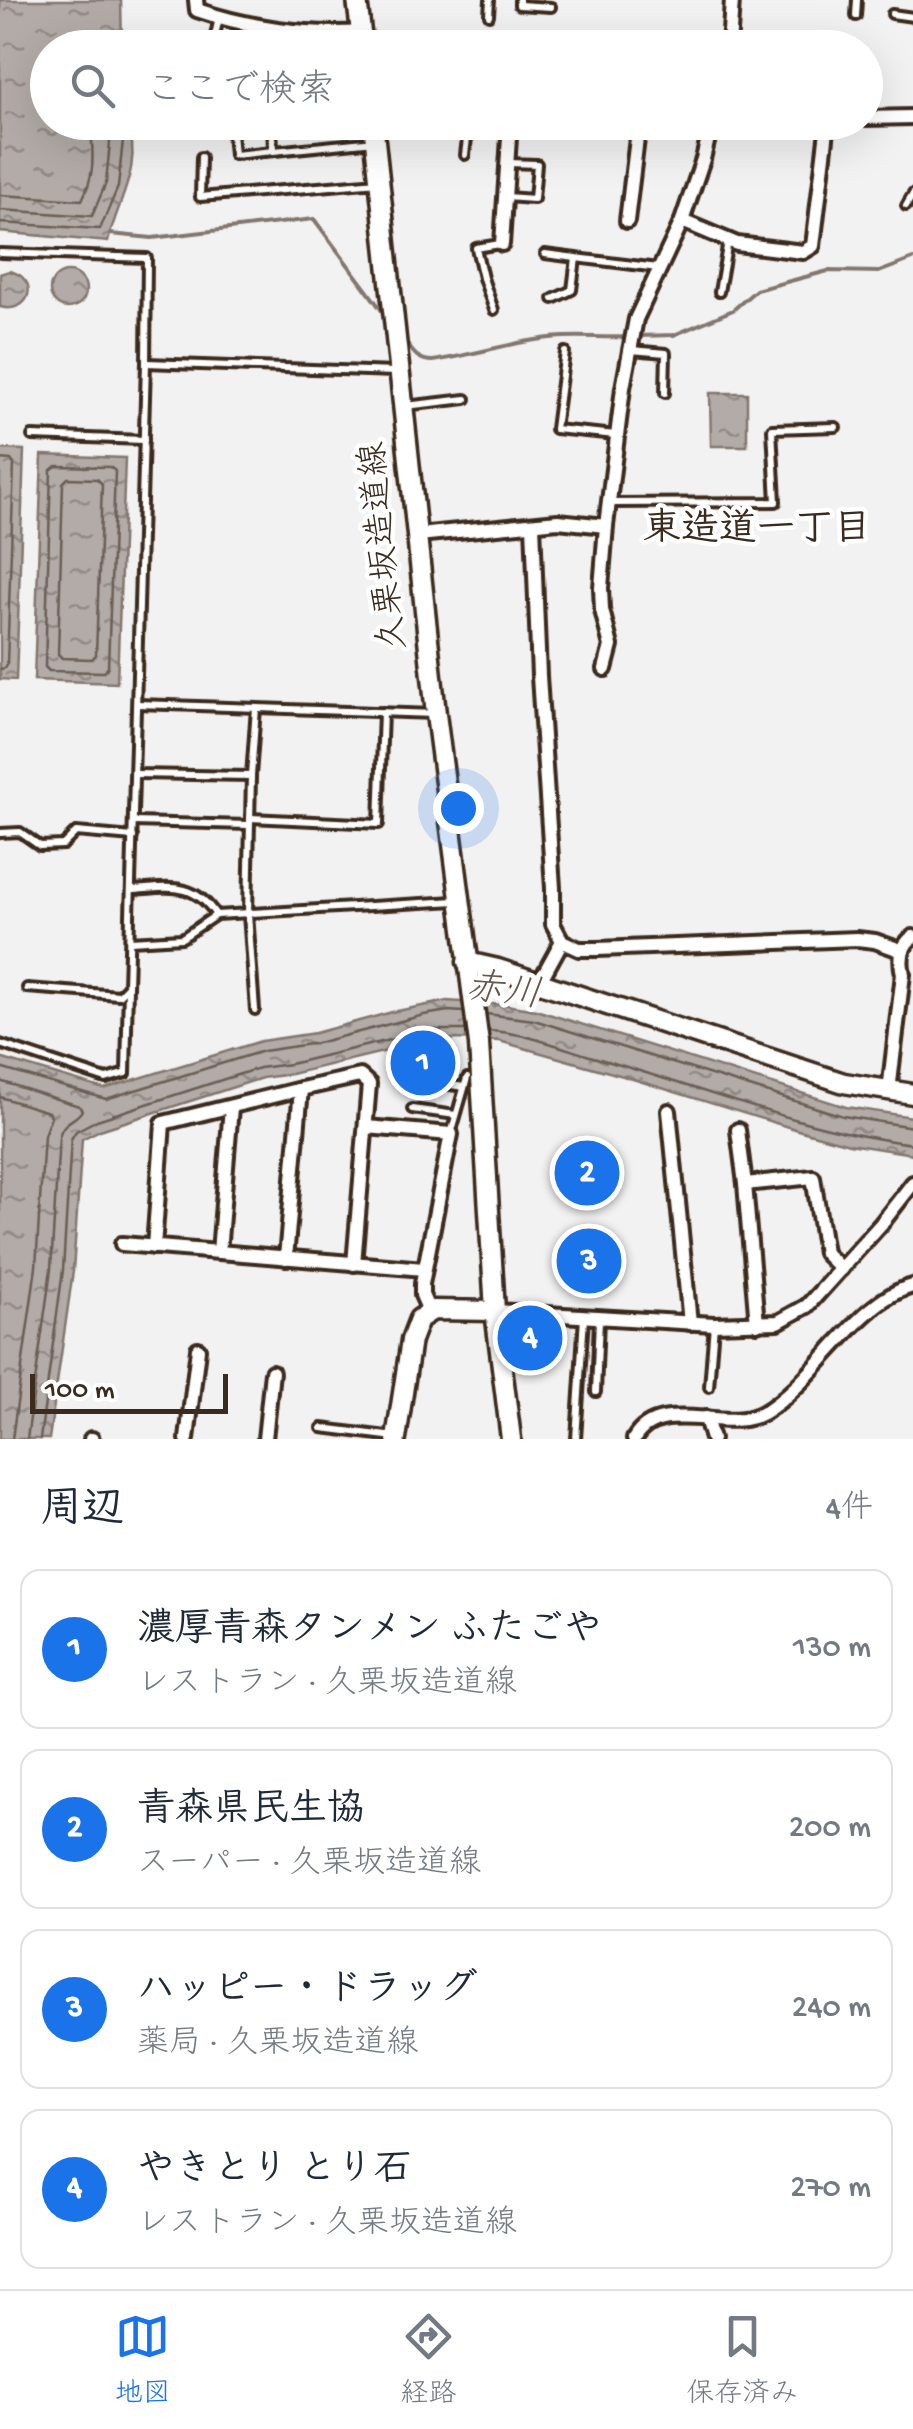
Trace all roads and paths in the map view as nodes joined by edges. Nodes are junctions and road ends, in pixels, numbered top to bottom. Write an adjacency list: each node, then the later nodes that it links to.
1 (196, 0): 12 (street)
2 (356, 0): 15 (main road)
3 (490, 0): 9 (lane)
4 (520, 0): 7 (lane)
5 (732, 0): 16 (street)
6 (858, 0): 10 (lane)
7 (551, 7)
8 (892, 14): 11 (lane)
9 (489, 15)
10 (856, 16)
11 (913, 17)
12 (219, 18): 13 (lane); 14 (street)
13 (216, 30)
14 (301, 30)
15 (360, 30)
16 (730, 30)
17 (913, 117): 18 (street)
18 (883, 118)
19 (233, 140): 28 (lane)
20 (273, 140): 28 (lane)
21 (332, 140): 28 (lane)
22 (375, 140): 32 (main road, 久栗坂造道線)
23 (468, 140): 29 (lane)
24 (509, 140): 31 (street)
25 (637, 140): 36 (street)
26 (708, 140): 37 (street)
27 (826, 140): 38 (street)
28 (274, 151)
29 (466, 155)
30 (201, 158): 32 (lane)
31 (508, 163): 34 (street); 34 (lane)
32 (380, 182): 50 (main road, 久栗坂造道線)
33 (913, 194): 35 (lane)
34 (505, 197): 39 (street)
35 (906, 206)
36 (628, 221)
37 (682, 221): 38 (street); 43 (street)
38 (728, 241): 44 (lane)
39 (502, 244): 46 (lane)
40 (0, 252): 49 (lane)
41 (545, 254): 42 (lane)
42 (576, 258): 43 (lane); 45 (lane)
43 (658, 268): 47 (street)
44 (719, 292)
45 (552, 298)
46 (494, 310)
47 (630, 350): 51 (lane); 55 (street)
48 (565, 352): 55 (lane)
49 (146, 363): 50 (lane); 57 (lane)
50 (400, 372): 53 (main road, 久栗坂造道線)
51 (666, 393)
52 (466, 399): 53 (lane)
53 (404, 406): 61 (main road, 久栗坂造道線)
54 (836, 427): 58 (lane)
55 (617, 435): 58 (street)
56 (32, 436): 57 (lane)
57 (144, 440): 63 (lane)
58 (609, 503): 60 (street)
59 (533, 524): 60 (street); 61 (street); 78 (street)
60 (606, 526): 62 (street)
61 (418, 535): 66 (main road, 久栗坂造道線)
62 (606, 670)
63 (137, 704): 64 (lane); 67 (lane)
64 (256, 708): 65 (lane); 68 (lane)
65 (383, 712): 66 (lane); 70 (lane)
66 (436, 714): 74 (main road, 久栗坂造道線)
67 (135, 774): 68 (lane); 69 (lane)
68 (251, 776): 70 (lane)
69 (134, 822): 70 (lane); 72 (lane)
70 (250, 822): 75 (lane)
71 (0, 833): 72 (lane)
72 (133, 837): 73 (lane)
73 (132, 890): 76 (lane); 79 (lane)
74 (459, 901): 75 (lane); 81 (main road, 久栗坂造道線)
75 (248, 914): 76 (lane); 85 (lane)
76 (216, 915): 79 (lane)
77 (913, 938): 80 (street)
78 (562, 940): 80 (street); 82 (street)
79 (130, 941): 83 (lane)
80 (903, 951): 91 (street)
81 (467, 962): 82 (main road); 111 (main road, 久栗坂造道線)
82 (539, 983): 91 (main road)
83 (128, 986): 84 (lane); 86 (lane)
84 (27, 988)
85 (254, 1010)
86 (0, 1044)
87 (467, 1078): 89 (lane)
88 (418, 1080): 89 (lane)
89 (464, 1087): 96 (lane)
90 (300, 1088): 93 (street); 97 (street); 105 (street)
91 (889, 1091): 92 (main road)
92 (913, 1094)
93 (232, 1106): 103 (street); 104 (street)
94 (412, 1109): 96 (lane)
95 (668, 1111): 113 (street)
96 (456, 1114): 99 (lane)
97 (366, 1127): 99 (street); 106 (street)
98 (738, 1130): 101 (street)
99 (451, 1134): 108 (street)
100 (913, 1183): 107 (street)
101 (746, 1184): 107 (street); 115 (street)
102 (122, 1244): 103 (street)
103 (154, 1247): 104 (street)
104 (218, 1252): 105 (street)
105 (286, 1258): 106 (street)
106 (354, 1264): 108 (street)
107 (840, 1269): 115 (street)
108 (424, 1270): 110 (street)
109 (913, 1286): 120 (street)
110 (429, 1311): 111 (main road); 122 (main road)
111 (495, 1311): 112 (street); 125 (main road, 久栗坂造道線)
112 (592, 1318): 113 (street); 119 (lane); 126 (lane)
113 (690, 1323): 114 (street)
114 (714, 1324): 115 (street); 118 (lane)
115 (758, 1324)
116 (198, 1349): 123 (street)
117 (272, 1372): 124 (street)
118 (709, 1386)
119 (596, 1392)
120 (706, 1418): 127 (street); 128 (street)
121 (322, 1428): 122 (lane)
122 (397, 1438)
123 (187, 1439)
124 (265, 1439)
125 (510, 1439)
126 (576, 1439)
127 (634, 1439)
128 (712, 1439)

